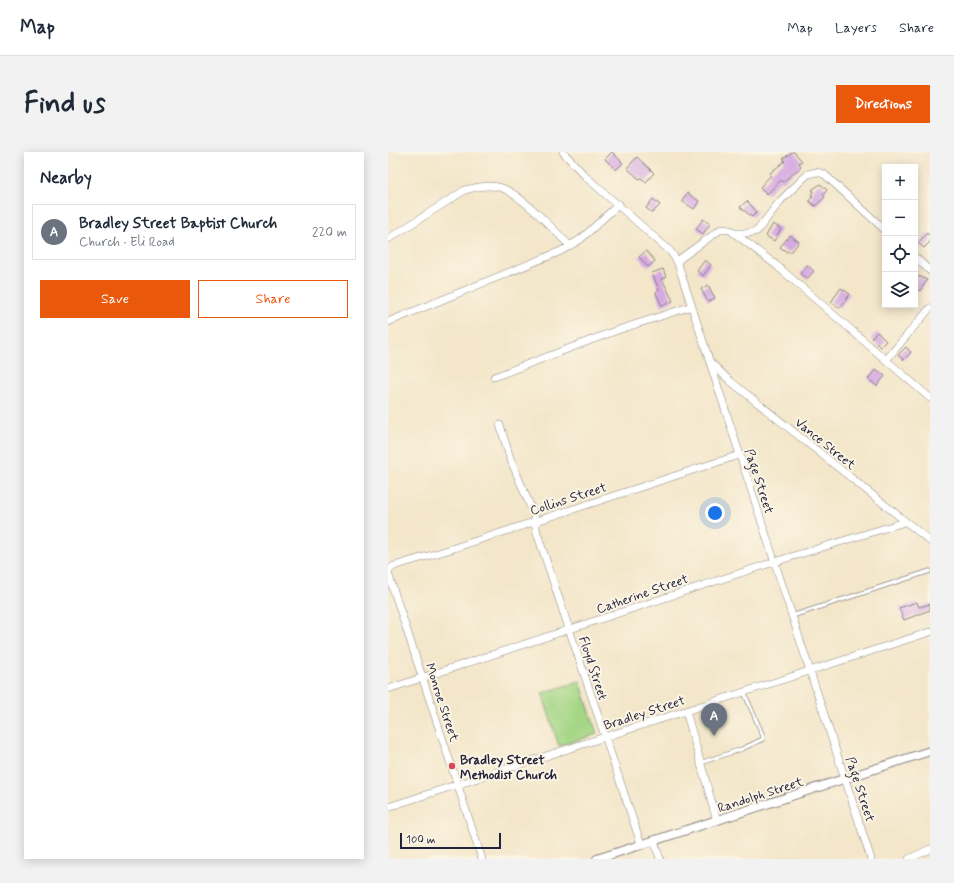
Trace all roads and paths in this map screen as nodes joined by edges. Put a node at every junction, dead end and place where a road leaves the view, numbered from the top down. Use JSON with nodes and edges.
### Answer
{"nodes":[{"id":1,"x":563,"y":152,"type":"edge"},
{"id":2,"x":618,"y":204,"type":"junction"},
{"id":3,"x":882,"y":227,"type":"edge"},
{"id":4,"x":734,"y":233,"type":"junction"},
{"id":5,"x":388,"y":239,"type":"edge"},
{"id":6,"x":570,"y":246,"type":"junction"},
{"id":7,"x":918,"y":260,"type":"edge"},
{"id":8,"x":677,"y":261,"type":"junction"},
{"id":9,"x":930,"y":271,"type":"edge"},
{"id":10,"x":692,"y":306,"type":"junction"},
{"id":11,"x":930,"y":308,"type":"edge"},
{"id":12,"x":388,"y":322,"type":"edge"},
{"id":13,"x":709,"y":360,"type":"junction"},
{"id":14,"x":886,"y":360,"type":"junction"},
{"id":15,"x":494,"y":378,"type":"dead end"},
{"id":16,"x":930,"y":398,"type":"edge"},
{"id":17,"x":500,"y":425,"type":"dead end"},
{"id":18,"x":739,"y":455,"type":"junction"},
{"id":19,"x":535,"y":522,"type":"junction"},
{"id":20,"x":905,"y":522,"type":"junction"},
{"id":21,"x":930,"y":541,"type":"edge"},
{"id":22,"x":405,"y":562,"type":"joint"},
{"id":23,"x":774,"y":562,"type":"junction"},
{"id":24,"x":930,"y":572,"type":"edge"},
{"id":25,"x":792,"y":616,"type":"junction"},
{"id":26,"x":569,"y":630,"type":"junction"},
{"id":27,"x":930,"y":632,"type":"edge"},
{"id":28,"x":809,"y":670,"type":"junction"},
{"id":29,"x":423,"y":678,"type":"junction"},
{"id":30,"x":388,"y":689,"type":"edge"},
{"id":31,"x":744,"y":692,"type":"junction"},
{"id":32,"x":686,"y":711,"type":"junction"},
{"id":33,"x":605,"y":738,"type":"junction"},
{"id":34,"x":930,"y":751,"type":"edge"},
{"id":35,"x":699,"y":763,"type":"junction"},
{"id":36,"x":845,"y":779,"type":"junction"},
{"id":37,"x":458,"y":785,"type":"junction"},
{"id":38,"x":388,"y":807,"type":"edge"},
{"id":39,"x":717,"y":821,"type":"junction"},
{"id":40,"x":654,"y":840,"type":"junction"},
{"id":41,"x":641,"y":844,"type":"junction"},
{"id":42,"x":930,"y":849,"type":"edge"},
{"id":43,"x":918,"y":857,"type":"edge"},
{"id":44,"x":482,"y":859,"type":"edge"},
{"id":45,"x":597,"y":859,"type":"edge"},
{"id":46,"x":660,"y":859,"type":"edge"},
{"id":47,"x":871,"y":859,"type":"edge"},
{"id":48,"x":909,"y":859,"type":"edge"}],
"edges":[{"from":1,"to":2,"type":"street","name":"Page Street"},
{"from":2,"to":6,"type":"street"},
{"from":2,"to":8,"type":"street","name":"Page Street"},
{"from":3,"to":4,"type":"street"},
{"from":4,"to":8,"type":"street"},
{"from":4,"to":14,"type":"street"},
{"from":5,"to":6,"type":"street"},
{"from":6,"to":12,"type":"street"},
{"from":7,"to":9,"type":"street"},
{"from":8,"to":10,"type":"street","name":"Page Street"},
{"from":10,"to":13,"type":"street","name":"Page Street"},
{"from":10,"to":15,"type":"street"},
{"from":11,"to":14,"type":"street"},
{"from":13,"to":18,"type":"street","name":"Page Street"},
{"from":13,"to":20,"type":"street","name":"Vance Street"},
{"from":14,"to":16,"type":"street"},
{"from":17,"to":19,"type":"street","name":"Floyd Street"},
{"from":18,"to":19,"type":"street","name":"Collins Street"},
{"from":18,"to":23,"type":"street","name":"Page Street"},
{"from":19,"to":22,"type":"street","name":"Collins Street"},
{"from":19,"to":26,"type":"street","name":"Floyd Street"},
{"from":20,"to":21,"type":"street","name":"Vance Street"},
{"from":20,"to":23,"type":"street","name":"Catherine Street"},
{"from":22,"to":29,"type":"street","name":"Monroe Street"},
{"from":23,"to":25,"type":"street","name":"Page Street"},
{"from":23,"to":26,"type":"street","name":"Catherine Street"},
{"from":24,"to":25,"type":"lane"},
{"from":25,"to":28,"type":"street","name":"Page Street"},
{"from":26,"to":29,"type":"street","name":"Catherine Street"},
{"from":26,"to":33,"type":"street","name":"Floyd Street"},
{"from":27,"to":28,"type":"street","name":"Bradley Street"},
{"from":28,"to":31,"type":"street","name":"Bradley Street"},
{"from":28,"to":36,"type":"street","name":"Page Street"},
{"from":29,"to":30,"type":"street","name":"Catherine Street"},
{"from":29,"to":37,"type":"street","name":"Monroe Street"},
{"from":31,"to":32,"type":"street","name":"Bradley Street"},
{"from":31,"to":35,"type":"lane"},
{"from":32,"to":33,"type":"street","name":"Bradley Street"},
{"from":32,"to":35,"type":"street"},
{"from":33,"to":37,"type":"street","name":"Bradley Street"},
{"from":33,"to":41,"type":"street","name":"Floyd Street"},
{"from":34,"to":36,"type":"street","name":"Randolph Street"},
{"from":35,"to":39,"type":"street"},
{"from":36,"to":39,"type":"street","name":"Randolph Street"},
{"from":36,"to":47,"type":"street","name":"Page Street"},
{"from":37,"to":38,"type":"street","name":"Bradley Street"},
{"from":37,"to":44,"type":"street","name":"Monroe Street"},
{"from":39,"to":40,"type":"street","name":"Randolph Street"},
{"from":40,"to":41,"type":"street","name":"Randolph Street"},
{"from":40,"to":46,"type":"street"},
{"from":41,"to":45,"type":"street","name":"Randolph Street"},
{"from":42,"to":43,"type":"street"},
{"from":43,"to":48,"type":"street"}]}
